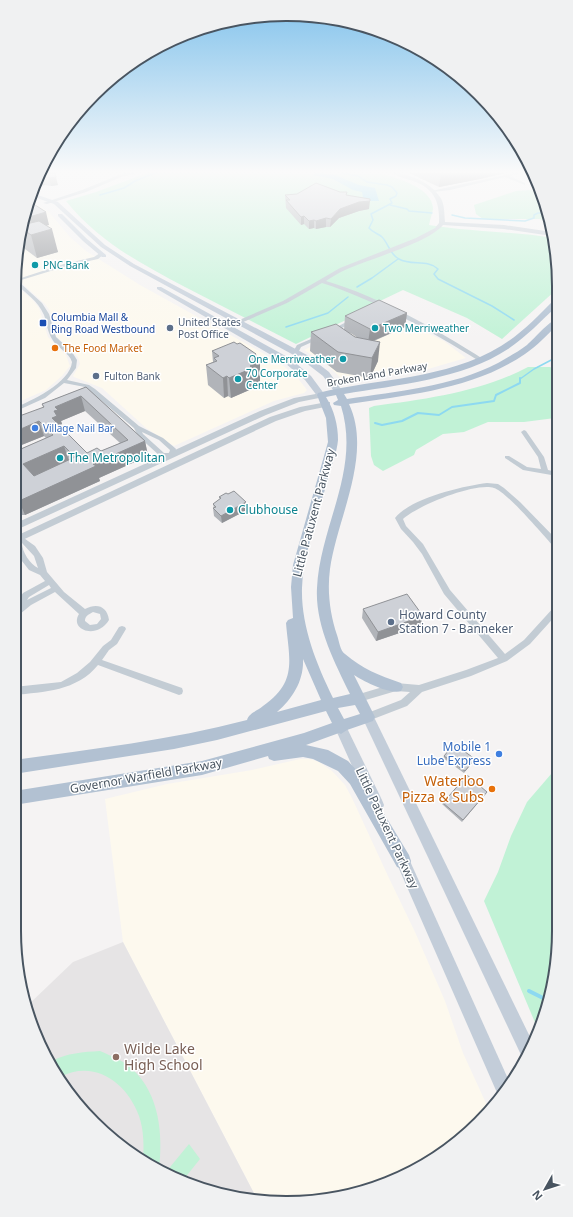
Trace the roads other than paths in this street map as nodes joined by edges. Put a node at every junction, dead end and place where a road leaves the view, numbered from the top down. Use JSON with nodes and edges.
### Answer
{"nodes":[{"id":1,"x":74,"y":230,"type":"edge"},
{"id":2,"x":87,"y":230,"type":"edge"},
{"id":3,"x":434,"y":230,"type":"edge"},
{"id":4,"x":523,"y":230,"type":"edge"},
{"id":5,"x":547,"y":233,"type":"edge"},
{"id":6,"x":110,"y":251,"type":"junction"},
{"id":7,"x":102,"y":254,"type":"junction"},
{"id":8,"x":21,"y":279,"type":"edge"},
{"id":9,"x":321,"y":281,"type":"junction"},
{"id":10,"x":171,"y":286,"type":"junction"},
{"id":11,"x":21,"y":287,"type":"edge"},
{"id":12,"x":159,"y":288,"type":"junction"},
{"id":13,"x":552,"y":307,"type":"edge"},
{"id":14,"x":212,"y":308,"type":"junction"},
{"id":15,"x":200,"y":312,"type":"junction"},
{"id":16,"x":356,"y":319,"type":"edge"},
{"id":17,"x":239,"y":322,"type":"junction"},
{"id":18,"x":552,"y":326,"type":"edge"},
{"id":19,"x":233,"y":331,"type":"junction"},
{"id":20,"x":272,"y":339,"type":"junction"},
{"id":21,"x":296,"y":352,"type":"junction"},
{"id":22,"x":480,"y":360,"type":"junction"},
{"id":23,"x":63,"y":381,"type":"junction"},
{"id":24,"x":342,"y":396,"type":"junction"},
{"id":25,"x":324,"y":400,"type":"junction"},
{"id":26,"x":21,"y":407,"type":"edge"},
{"id":27,"x":136,"y":428,"type":"junction"},
{"id":28,"x":524,"y":432,"type":"dead end"},
{"id":29,"x":172,"y":455,"type":"junction"},
{"id":30,"x":507,"y":456,"type":"dead end"},
{"id":31,"x":545,"y":472,"type":"junction"},
{"id":32,"x":552,"y":473,"type":"edge"},
{"id":33,"x":21,"y":525,"type":"edge"},
{"id":34,"x":21,"y":535,"type":"edge"},
{"id":35,"x":552,"y":540,"type":"edge"},
{"id":36,"x":21,"y":541,"type":"edge"},
{"id":37,"x":21,"y":554,"type":"edge"},
{"id":38,"x":43,"y":573,"type":"junction"},
{"id":39,"x":295,"y":584,"type":"junction"},
{"id":40,"x":52,"y":585,"type":"junction"},
{"id":41,"x":21,"y":602,"type":"edge"},
{"id":42,"x":21,"y":608,"type":"edge"},
{"id":43,"x":84,"y":613,"type":"dead end"},
{"id":44,"x":552,"y":615,"type":"edge"},
{"id":45,"x":122,"y":628,"type":"dead end"},
{"id":46,"x":336,"y":654,"type":"junction"},
{"id":47,"x":504,"y":659,"type":"junction"},
{"id":48,"x":96,"y":661,"type":"junction"},
{"id":49,"x":396,"y":687,"type":"junction"},
{"id":50,"x":420,"y":689,"type":"junction"},
{"id":51,"x":21,"y":690,"type":"edge"},
{"id":52,"x":179,"y":691,"type":"dead end"},
{"id":53,"x":359,"y":698,"type":"junction"},
{"id":54,"x":329,"y":703,"type":"junction"},
{"id":55,"x":368,"y":717,"type":"junction"},
{"id":56,"x":341,"y":728,"type":"junction"},
{"id":57,"x":230,"y":731,"type":"junction"},
{"id":58,"x":245,"y":757,"type":"junction"},
{"id":59,"x":21,"y":766,"type":"edge"},
{"id":60,"x":21,"y":797,"type":"edge"},
{"id":61,"x":403,"y":861,"type":"junction"},
{"id":62,"x":526,"y":1046,"type":"edge"},
{"id":63,"x":502,"y":1085,"type":"edge"}],
"edges":[{"from":1,"to":7,"type":"main road","name":"Little Patuxent Parkway"},
{"from":2,"to":6,"type":"main road","name":"Little Patuxent Parkway"},
{"from":3,"to":9,"type":"street"},
{"from":4,"to":5,"type":"street"},
{"from":6,"to":7,"type":"street"},
{"from":6,"to":10,"type":"main road","name":"Little Patuxent Parkway"},
{"from":7,"to":8,"type":"street"},
{"from":7,"to":12,"type":"main road","name":"Little Patuxent Parkway"},
{"from":9,"to":17,"type":"street"},
{"from":9,"to":22,"type":"street"},
{"from":10,"to":12,"type":"main road"},
{"from":10,"to":14,"type":"main road","name":"Little Patuxent Parkway"},
{"from":11,"to":23,"type":"street"},
{"from":12,"to":14,"type":"main road"},
{"from":12,"to":15,"type":"main road","name":"Little Patuxent Parkway"},
{"from":13,"to":22,"type":"main road","name":"Broken Land Parkway"},
{"from":14,"to":17,"type":"main road","name":"Little Patuxent Parkway"},
{"from":15,"to":17,"type":"main road"},
{"from":15,"to":19,"type":"main road","name":"Little Patuxent Parkway"},
{"from":16,"to":21,"type":"street"},
{"from":17,"to":20,"type":"main road","name":"Little Patuxent Parkway"},
{"from":18,"to":24,"type":"main road","name":"Broken Land Parkway"},
{"from":19,"to":20,"type":"main road"},
{"from":19,"to":25,"type":"main road","name":"Little Patuxent Parkway"},
{"from":20,"to":21,"type":"main road","name":"Little Patuxent Parkway"},
{"from":21,"to":24,"type":"main road","name":"Little Patuxent Parkway"},
{"from":22,"to":24,"type":"main road","name":"Broken Land Parkway"},
{"from":23,"to":26,"type":"street"},
{"from":23,"to":27,"type":"street"},
{"from":24,"to":25,"type":"main road","name":"Broken Land Parkway"},
{"from":24,"to":46,"type":"main road","name":"Little Patuxent Parkway"},
{"from":25,"to":29,"type":"street","name":"Broken Land Parkway"},
{"from":25,"to":34,"type":"street","name":"Broken Land Parkway"},
{"from":25,"to":39,"type":"main road","name":"Little Patuxent Parkway"},
{"from":27,"to":29,"type":"street"},
{"from":27,"to":29,"type":"street"},
{"from":28,"to":31,"type":"street"},
{"from":29,"to":33,"type":"street","name":"Broken Land Parkway"},
{"from":30,"to":31,"type":"street"},
{"from":31,"to":32,"type":"street"},
{"from":35,"to":47,"type":"street"},
{"from":36,"to":38,"type":"street"},
{"from":37,"to":38,"type":"street"},
{"from":38,"to":40,"type":"street"},
{"from":39,"to":54,"type":"main road","name":"Little Patuxent Parkway"},
{"from":39,"to":57,"type":"main road"},
{"from":40,"to":41,"type":"street"},
{"from":40,"to":42,"type":"street"},
{"from":40,"to":43,"type":"street"},
{"from":44,"to":47,"type":"street"},
{"from":45,"to":48,"type":"street"},
{"from":46,"to":49,"type":"main road"},
{"from":46,"to":53,"type":"main road","name":"Little Patuxent Parkway"},
{"from":47,"to":50,"type":"street"},
{"from":48,"to":51,"type":"street"},
{"from":48,"to":52,"type":"street"},
{"from":49,"to":50,"type":"street"},
{"from":49,"to":53,"type":"street"},
{"from":50,"to":55,"type":"street"},
{"from":53,"to":54,"type":"main road"},
{"from":53,"to":55,"type":"main road","name":"Little Patuxent Parkway"},
{"from":54,"to":56,"type":"main road","name":"Little Patuxent Parkway"},
{"from":54,"to":57,"type":"main road"},
{"from":55,"to":56,"type":"main road","name":"Governor Warfield Parkway"},
{"from":55,"to":62,"type":"main road","name":"Little Patuxent Parkway"},
{"from":56,"to":58,"type":"main road","name":"Governor Warfield Parkway"},
{"from":56,"to":61,"type":"main road","name":"Little Patuxent Parkway"},
{"from":57,"to":59,"type":"main road"},
{"from":58,"to":60,"type":"main road","name":"Governor Warfield Parkway"},
{"from":58,"to":61,"type":"main road"},
{"from":61,"to":63,"type":"main road","name":"Little Patuxent Parkway"}]}
